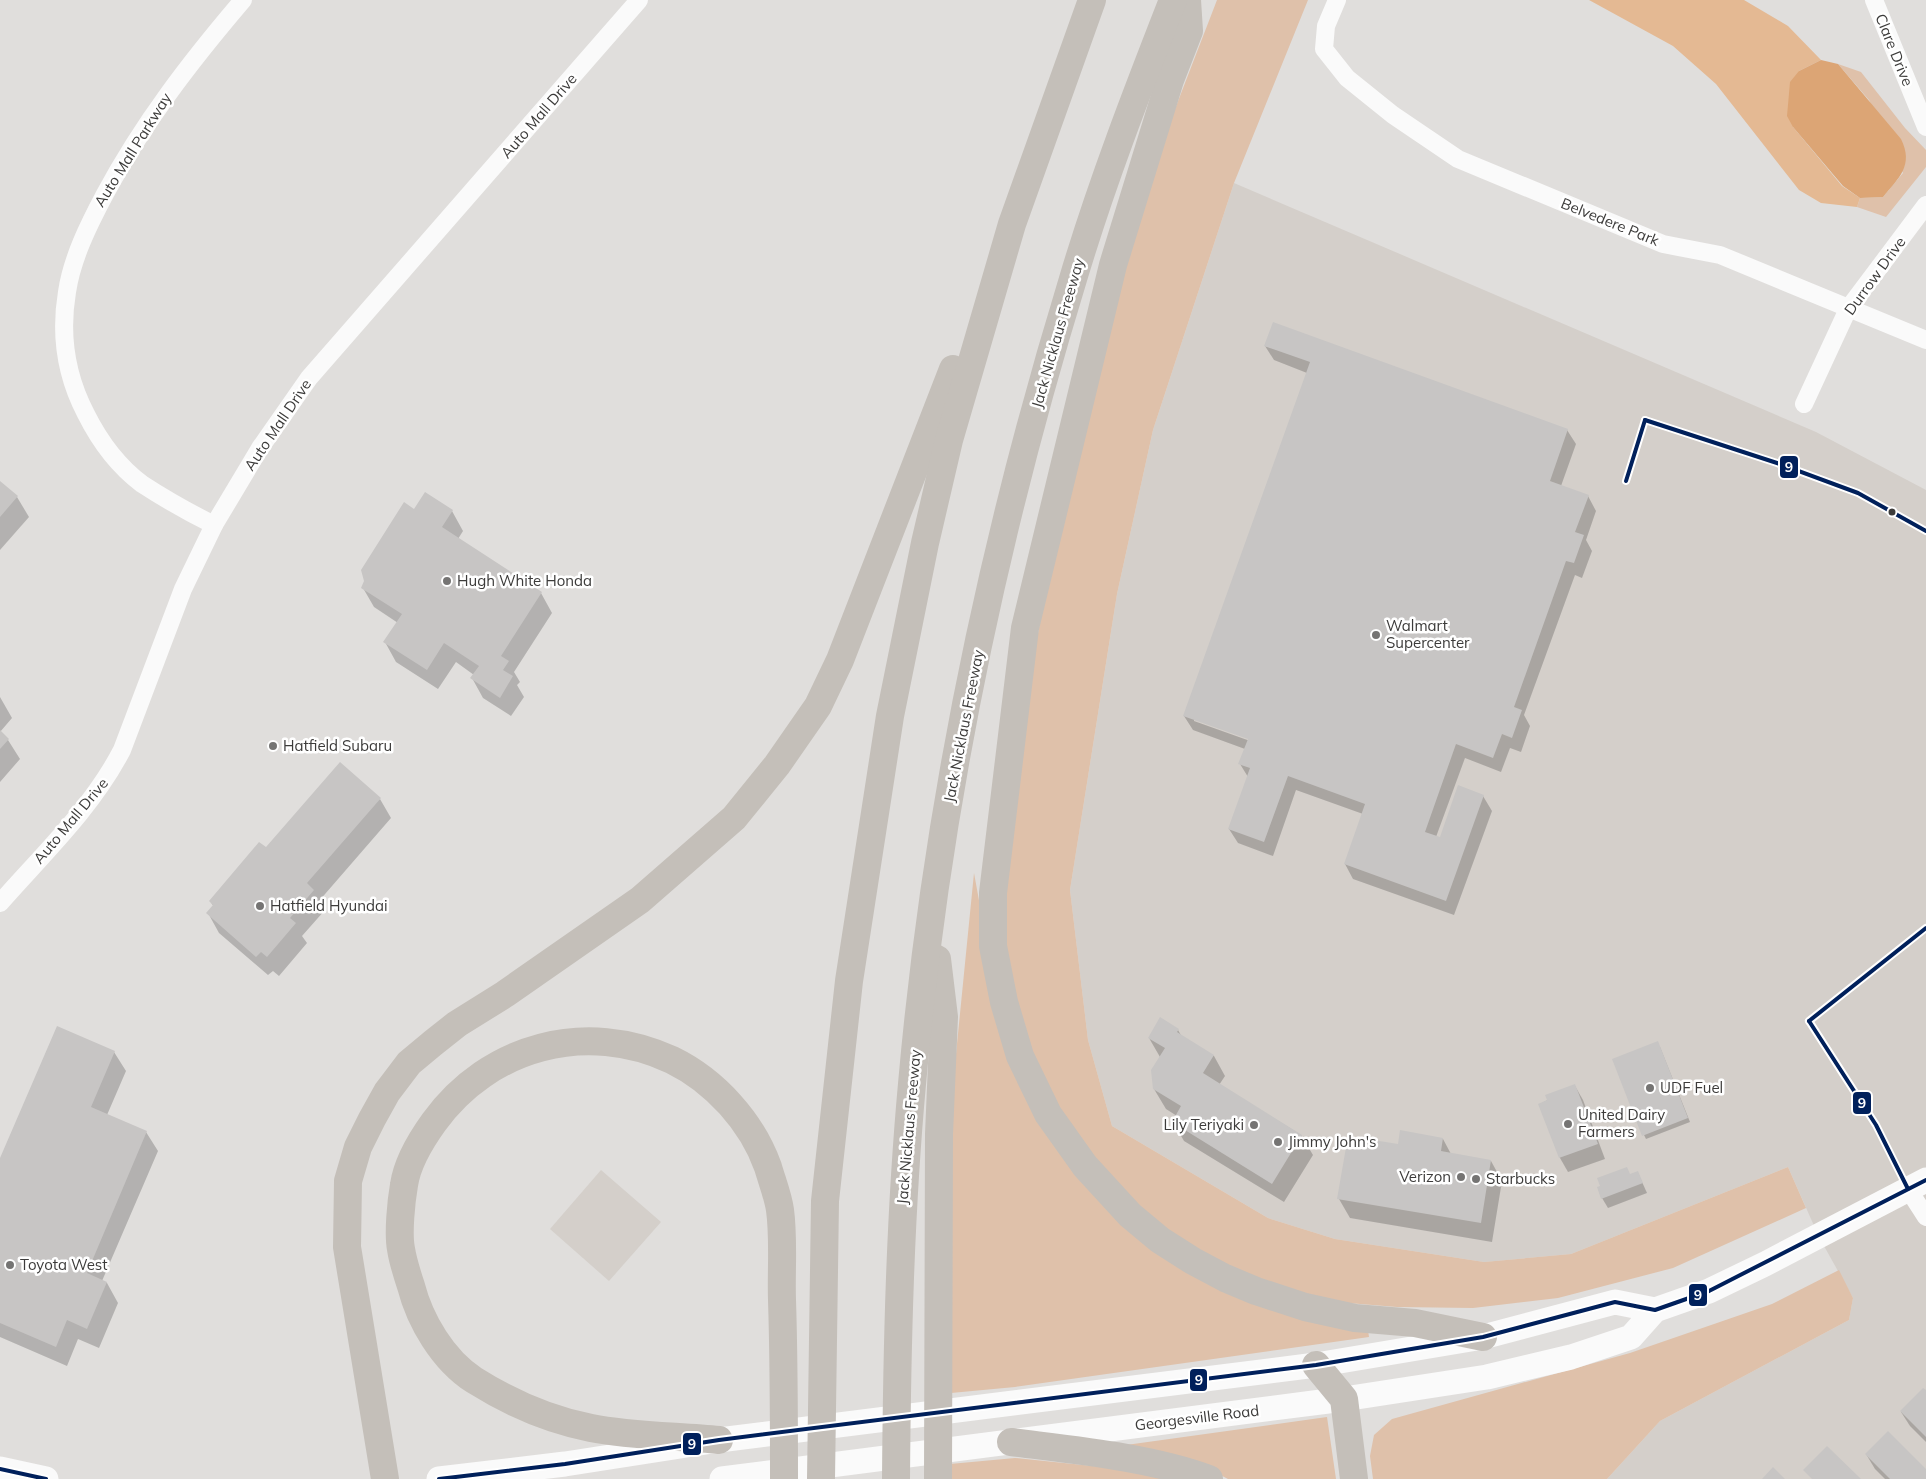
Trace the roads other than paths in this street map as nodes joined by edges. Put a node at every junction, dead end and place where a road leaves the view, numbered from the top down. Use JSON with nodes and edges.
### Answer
{"nodes":[{"id":1,"x":243,"y":0,"type":"edge"},
{"id":2,"x":639,"y":0,"type":"edge"},
{"id":3,"x":1092,"y":0,"type":"edge"},
{"id":4,"x":1173,"y":0,"type":"edge"},
{"id":5,"x":1187,"y":0,"type":"edge"},
{"id":6,"x":1337,"y":0,"type":"edge"},
{"id":7,"x":1874,"y":0,"type":"edge"},
{"id":8,"x":1926,"y":127,"type":"edge"},
{"id":9,"x":1926,"y":205,"type":"edge"},
{"id":10,"x":1009,"y":233,"type":"junction"},
{"id":11,"x":1848,"y":308,"type":"junction"},
{"id":12,"x":1926,"y":340,"type":"edge"},
{"id":13,"x":1804,"y":404,"type":"dead end"},
{"id":14,"x":214,"y":526,"type":"junction"},
{"id":15,"x":0,"y":903,"type":"edge"},
{"id":16,"x":932,"y":913,"type":"junction"},
{"id":17,"x":1917,"y":1184,"type":"edge"},
{"id":18,"x":1926,"y":1217,"type":"edge"},
{"id":19,"x":1655,"y":1310,"type":"junction"},
{"id":20,"x":1483,"y":1337,"type":"junction"},
{"id":21,"x":1316,"y":1365,"type":"junction"},
{"id":22,"x":1344,"y":1399,"type":"junction"},
{"id":23,"x":719,"y":1440,"type":"junction"},
{"id":24,"x":1011,"y":1442,"type":"junction"},
{"id":25,"x":0,"y":1469,"type":"edge"},
{"id":26,"x":46,"y":1479,"type":"edge"},
{"id":27,"x":385,"y":1479,"type":"edge"},
{"id":28,"x":439,"y":1479,"type":"edge"},
{"id":29,"x":723,"y":1479,"type":"edge"},
{"id":30,"x":784,"y":1479,"type":"edge"},
{"id":31,"x":821,"y":1479,"type":"edge"},
{"id":32,"x":896,"y":1479,"type":"edge"},
{"id":33,"x":938,"y":1479,"type":"edge"},
{"id":34,"x":1209,"y":1479,"type":"edge"},
{"id":35,"x":1354,"y":1479,"type":"edge"}],
"edges":[{"from":1,"to":14,"type":"street","name":"Auto Mall Parkway"},
{"from":2,"to":14,"type":"street","name":"Auto Mall Drive"},
{"from":3,"to":10,"type":"highway"},
{"from":4,"to":16,"type":"highway","name":"Jack Nicklaus Freeway"},
{"from":5,"to":20,"type":"highway"},
{"from":6,"to":11,"type":"street","name":"Belvedere Park"},
{"from":7,"to":8,"type":"street","name":"Clare Drive"},
{"from":9,"to":11,"type":"street","name":"Durrow Drive"},
{"from":10,"to":27,"type":"highway"},
{"from":10,"to":31,"type":"highway"},
{"from":11,"to":12,"type":"street","name":"Belvedere Park"},
{"from":11,"to":13,"type":"street","name":"Durrow Drive"},
{"from":14,"to":15,"type":"street","name":"Auto Mall Drive"},
{"from":16,"to":32,"type":"highway","name":"Jack Nicklaus Freeway"},
{"from":16,"to":33,"type":"highway"},
{"from":17,"to":18,"type":"street"},
{"from":17,"to":19,"type":"main road"},
{"from":19,"to":20,"type":"main road"},
{"from":19,"to":22,"type":"main road","name":"Georgesville Road"},
{"from":20,"to":21,"type":"main road"},
{"from":21,"to":22,"type":"highway"},
{"from":21,"to":23,"type":"main road"},
{"from":22,"to":24,"type":"main road","name":"Georgesville Road"},
{"from":22,"to":35,"type":"highway"},
{"from":23,"to":28,"type":"main road"},
{"from":23,"to":30,"type":"highway"},
{"from":24,"to":29,"type":"main road","name":"Georgesville Road"},
{"from":24,"to":34,"type":"highway"},
{"from":25,"to":26,"type":"main road"}]}
